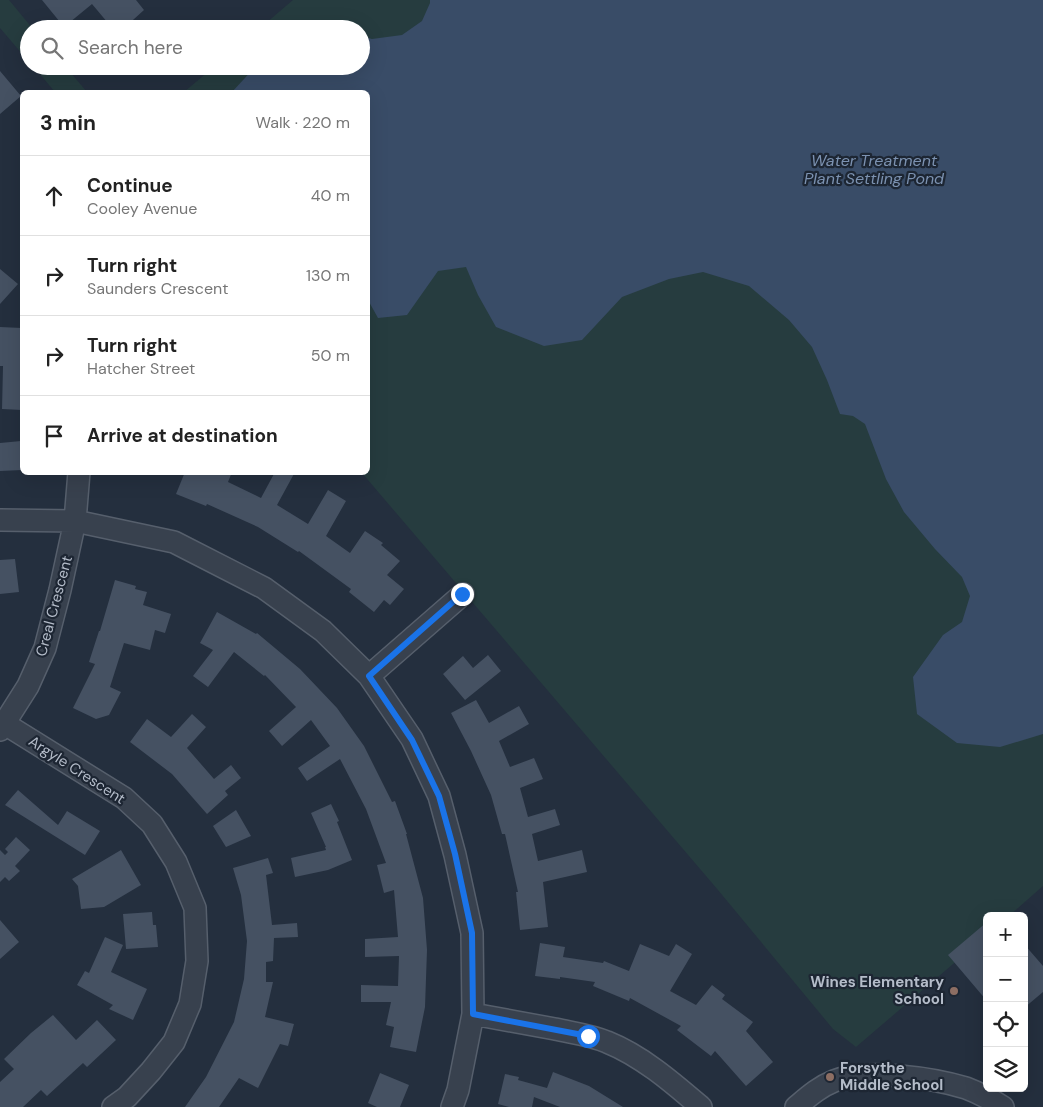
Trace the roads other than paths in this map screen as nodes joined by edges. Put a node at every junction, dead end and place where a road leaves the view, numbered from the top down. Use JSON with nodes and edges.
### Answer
{"nodes":[{"id":1,"x":78,"y":475,"type":"edge"},
{"id":2,"x":0,"y":520,"type":"edge"},
{"id":3,"x":75,"y":521,"type":"junction"},
{"id":4,"x":462,"y":594,"type":"dead end"},
{"id":5,"x":369,"y":676,"type":"junction"},
{"id":6,"x":2,"y":727,"type":"edge"},
{"id":7,"x":473,"y":1014,"type":"junction"},
{"id":8,"x":112,"y":1107,"type":"edge"},
{"id":9,"x":452,"y":1107,"type":"edge"},
{"id":10,"x":701,"y":1107,"type":"edge"},
{"id":11,"x":796,"y":1107,"type":"edge"},
{"id":12,"x":1003,"y":1107,"type":"edge"}],
"edges":[{"from":1,"to":3,"type":"street","name":"Creal Crescent"},
{"from":2,"to":3,"type":"street"},
{"from":3,"to":5,"type":"street"},
{"from":3,"to":6,"type":"street","name":"Creal Crescent"},
{"from":4,"to":5,"type":"street"},
{"from":5,"to":7,"type":"street"},
{"from":6,"to":8,"type":"street","name":"Argyle Crescent"},
{"from":7,"to":9,"type":"street"},
{"from":7,"to":10,"type":"street"},
{"from":11,"to":12,"type":"street"}]}
